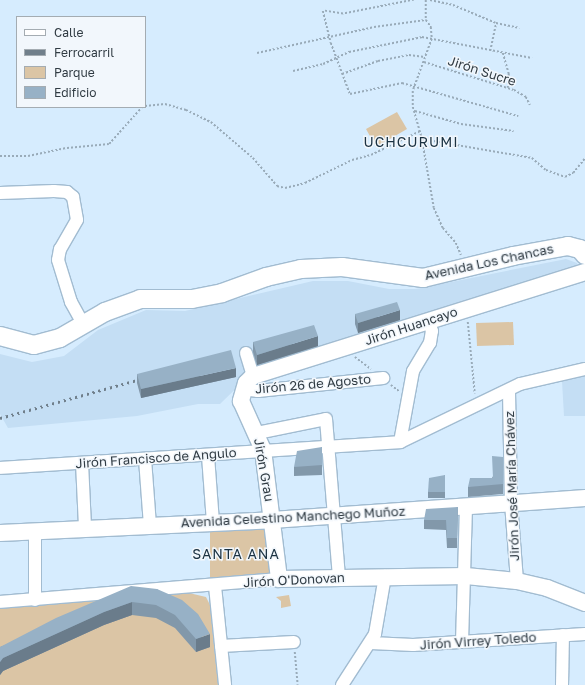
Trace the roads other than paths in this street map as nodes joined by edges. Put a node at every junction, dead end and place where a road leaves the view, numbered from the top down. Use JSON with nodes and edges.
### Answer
{"nodes":[{"id":1,"x":0,"y":193,"type":"edge"},
{"id":2,"x":585,"y":255,"type":"edge"},
{"id":3,"x":585,"y":272,"type":"edge"},
{"id":4,"x":429,"y":322,"type":"junction"},
{"id":5,"x":83,"y":324,"type":"junction"},
{"id":6,"x":0,"y":336,"type":"edge"},
{"id":7,"x":246,"y":353,"type":"dead end"},
{"id":8,"x":585,"y":369,"type":"edge"},
{"id":9,"x":253,"y":376,"type":"junction"},
{"id":10,"x":383,"y":378,"type":"dead end"},
{"id":11,"x":244,"y":389,"type":"junction"},
{"id":12,"x":509,"y":391,"type":"junction"},
{"id":13,"x":257,"y":433,"type":"junction"},
{"id":14,"x":400,"y":442,"type":"junction"},
{"id":15,"x":329,"y":448,"type":"junction"},
{"id":16,"x":263,"y":450,"type":"junction"},
{"id":17,"x":208,"y":456,"type":"junction"},
{"id":18,"x":145,"y":459,"type":"junction"},
{"id":19,"x":82,"y":463,"type":"junction"},
{"id":20,"x":0,"y":468,"type":"edge"},
{"id":21,"x":585,"y":498,"type":"edge"},
{"id":22,"x":511,"y":503,"type":"junction"},
{"id":23,"x":466,"y":506,"type":"junction"},
{"id":24,"x":334,"y":516,"type":"junction"},
{"id":25,"x":272,"y":520,"type":"junction"},
{"id":26,"x":213,"y":523,"type":"junction"},
{"id":27,"x":150,"y":525,"type":"junction"},
{"id":28,"x":85,"y":527,"type":"junction"},
{"id":29,"x":35,"y":531,"type":"junction"},
{"id":30,"x":0,"y":533,"type":"edge"},
{"id":31,"x":385,"y":576,"type":"junction"},
{"id":32,"x":466,"y":576,"type":"junction"},
{"id":33,"x":339,"y":577,"type":"junction"},
{"id":34,"x":279,"y":579,"type":"junction"},
{"id":35,"x":517,"y":581,"type":"junction"},
{"id":36,"x":215,"y":586,"type":"junction"},
{"id":37,"x":35,"y":600,"type":"junction"},
{"id":38,"x":0,"y":602,"type":"edge"},
{"id":39,"x":585,"y":603,"type":"edge"},
{"id":40,"x":585,"y":634,"type":"edge"},
{"id":41,"x":563,"y":635,"type":"junction"},
{"id":42,"x":294,"y":642,"type":"road end"},
{"id":43,"x":462,"y":642,"type":"junction"},
{"id":44,"x":371,"y":643,"type":"junction"},
{"id":45,"x":221,"y":646,"type":"junction"},
{"id":46,"x":354,"y":667,"type":"junction"},
{"id":47,"x":225,"y":685,"type":"edge"},
{"id":48,"x":342,"y":685,"type":"edge"},
{"id":49,"x":350,"y":685,"type":"edge"},
{"id":50,"x":562,"y":685,"type":"edge"}],
"edges":[{"from":1,"to":5,"type":"street"},
{"from":2,"to":5,"type":"highway","name":"Avenida Los Chancas"},
{"from":3,"to":4,"type":"main road","name":"Jirón Huancayo"},
{"from":4,"to":9,"type":"main road","name":"Jirón Huancayo"},
{"from":4,"to":14,"type":"street"},
{"from":5,"to":6,"type":"highway","name":"Avenida Los Chancas"},
{"from":7,"to":9,"type":"street"},
{"from":8,"to":12,"type":"street","name":"Jirón Francisco de Angulo"},
{"from":9,"to":11,"type":"main road"},
{"from":10,"to":11,"type":"street","name":"Jirón 26 de Agosto"},
{"from":11,"to":13,"type":"main road","name":"Jirón Grau"},
{"from":12,"to":14,"type":"street","name":"Jirón Francisco de Angulo"},
{"from":12,"to":22,"type":"street","name":"Jirón José María Chávez"},
{"from":13,"to":15,"type":"street"},
{"from":13,"to":16,"type":"main road","name":"Jirón Grau"},
{"from":14,"to":15,"type":"street","name":"Jirón Francisco de Angulo"},
{"from":15,"to":16,"type":"street","name":"Jirón Francisco de Angulo"},
{"from":15,"to":24,"type":"street"},
{"from":16,"to":17,"type":"street","name":"Jirón Francisco de Angulo"},
{"from":16,"to":25,"type":"main road","name":"Jirón Grau"},
{"from":17,"to":18,"type":"street","name":"Jirón Francisco de Angulo"},
{"from":17,"to":26,"type":"street"},
{"from":18,"to":19,"type":"street","name":"Jirón Francisco de Angulo"},
{"from":18,"to":27,"type":"street"},
{"from":19,"to":20,"type":"street","name":"Jirón Francisco de Angulo"},
{"from":19,"to":28,"type":"street"},
{"from":21,"to":22,"type":"main road","name":"Avenida Celestino Manchego Muñoz"},
{"from":22,"to":23,"type":"main road","name":"Avenida Celestino Manchego Muñoz"},
{"from":22,"to":35,"type":"street","name":"Jirón José María Chávez"},
{"from":23,"to":24,"type":"main road","name":"Avenida Celestino Manchego Muñoz"},
{"from":23,"to":32,"type":"street"},
{"from":24,"to":25,"type":"main road","name":"Avenida Celestino Manchego Muñoz"},
{"from":24,"to":33,"type":"street"},
{"from":25,"to":26,"type":"main road","name":"Avenida Celestino Manchego Muñoz"},
{"from":25,"to":34,"type":"main road","name":"Jirón Grau"},
{"from":26,"to":27,"type":"main road","name":"Avenida Celestino Manchego Muñoz"},
{"from":27,"to":28,"type":"main road","name":"Avenida Celestino Manchego Muñoz"},
{"from":28,"to":29,"type":"main road","name":"Avenida Celestino Manchego Muñoz"},
{"from":29,"to":30,"type":"main road","name":"Avenida Celestino Manchego Muñoz"},
{"from":29,"to":37,"type":"street"},
{"from":31,"to":32,"type":"main road","name":"Jirón O'Donovan"},
{"from":31,"to":33,"type":"main road","name":"Jirón O'Donovan"},
{"from":31,"to":44,"type":"street"},
{"from":32,"to":35,"type":"main road","name":"Jirón O'Donovan"},
{"from":32,"to":43,"type":"street"},
{"from":33,"to":34,"type":"main road","name":"Jirón O'Donovan"},
{"from":34,"to":36,"type":"street","name":"Jirón O'Donovan"},
{"from":35,"to":39,"type":"main road","name":"Jirón O'Donovan"},
{"from":36,"to":37,"type":"street","name":"Jirón O'Donovan"},
{"from":36,"to":45,"type":"street"},
{"from":37,"to":38,"type":"street","name":"Jirón O'Donovan"},
{"from":40,"to":41,"type":"street","name":"Jirón Virrey Toledo"},
{"from":41,"to":43,"type":"street","name":"Jirón Virrey Toledo"},
{"from":41,"to":50,"type":"street"},
{"from":42,"to":45,"type":"street"},
{"from":43,"to":44,"type":"street","name":"Jirón Virrey Toledo"},
{"from":44,"to":46,"type":"street"},
{"from":45,"to":47,"type":"street"},
{"from":46,"to":48,"type":"street"},
{"from":46,"to":49,"type":"street"}]}
